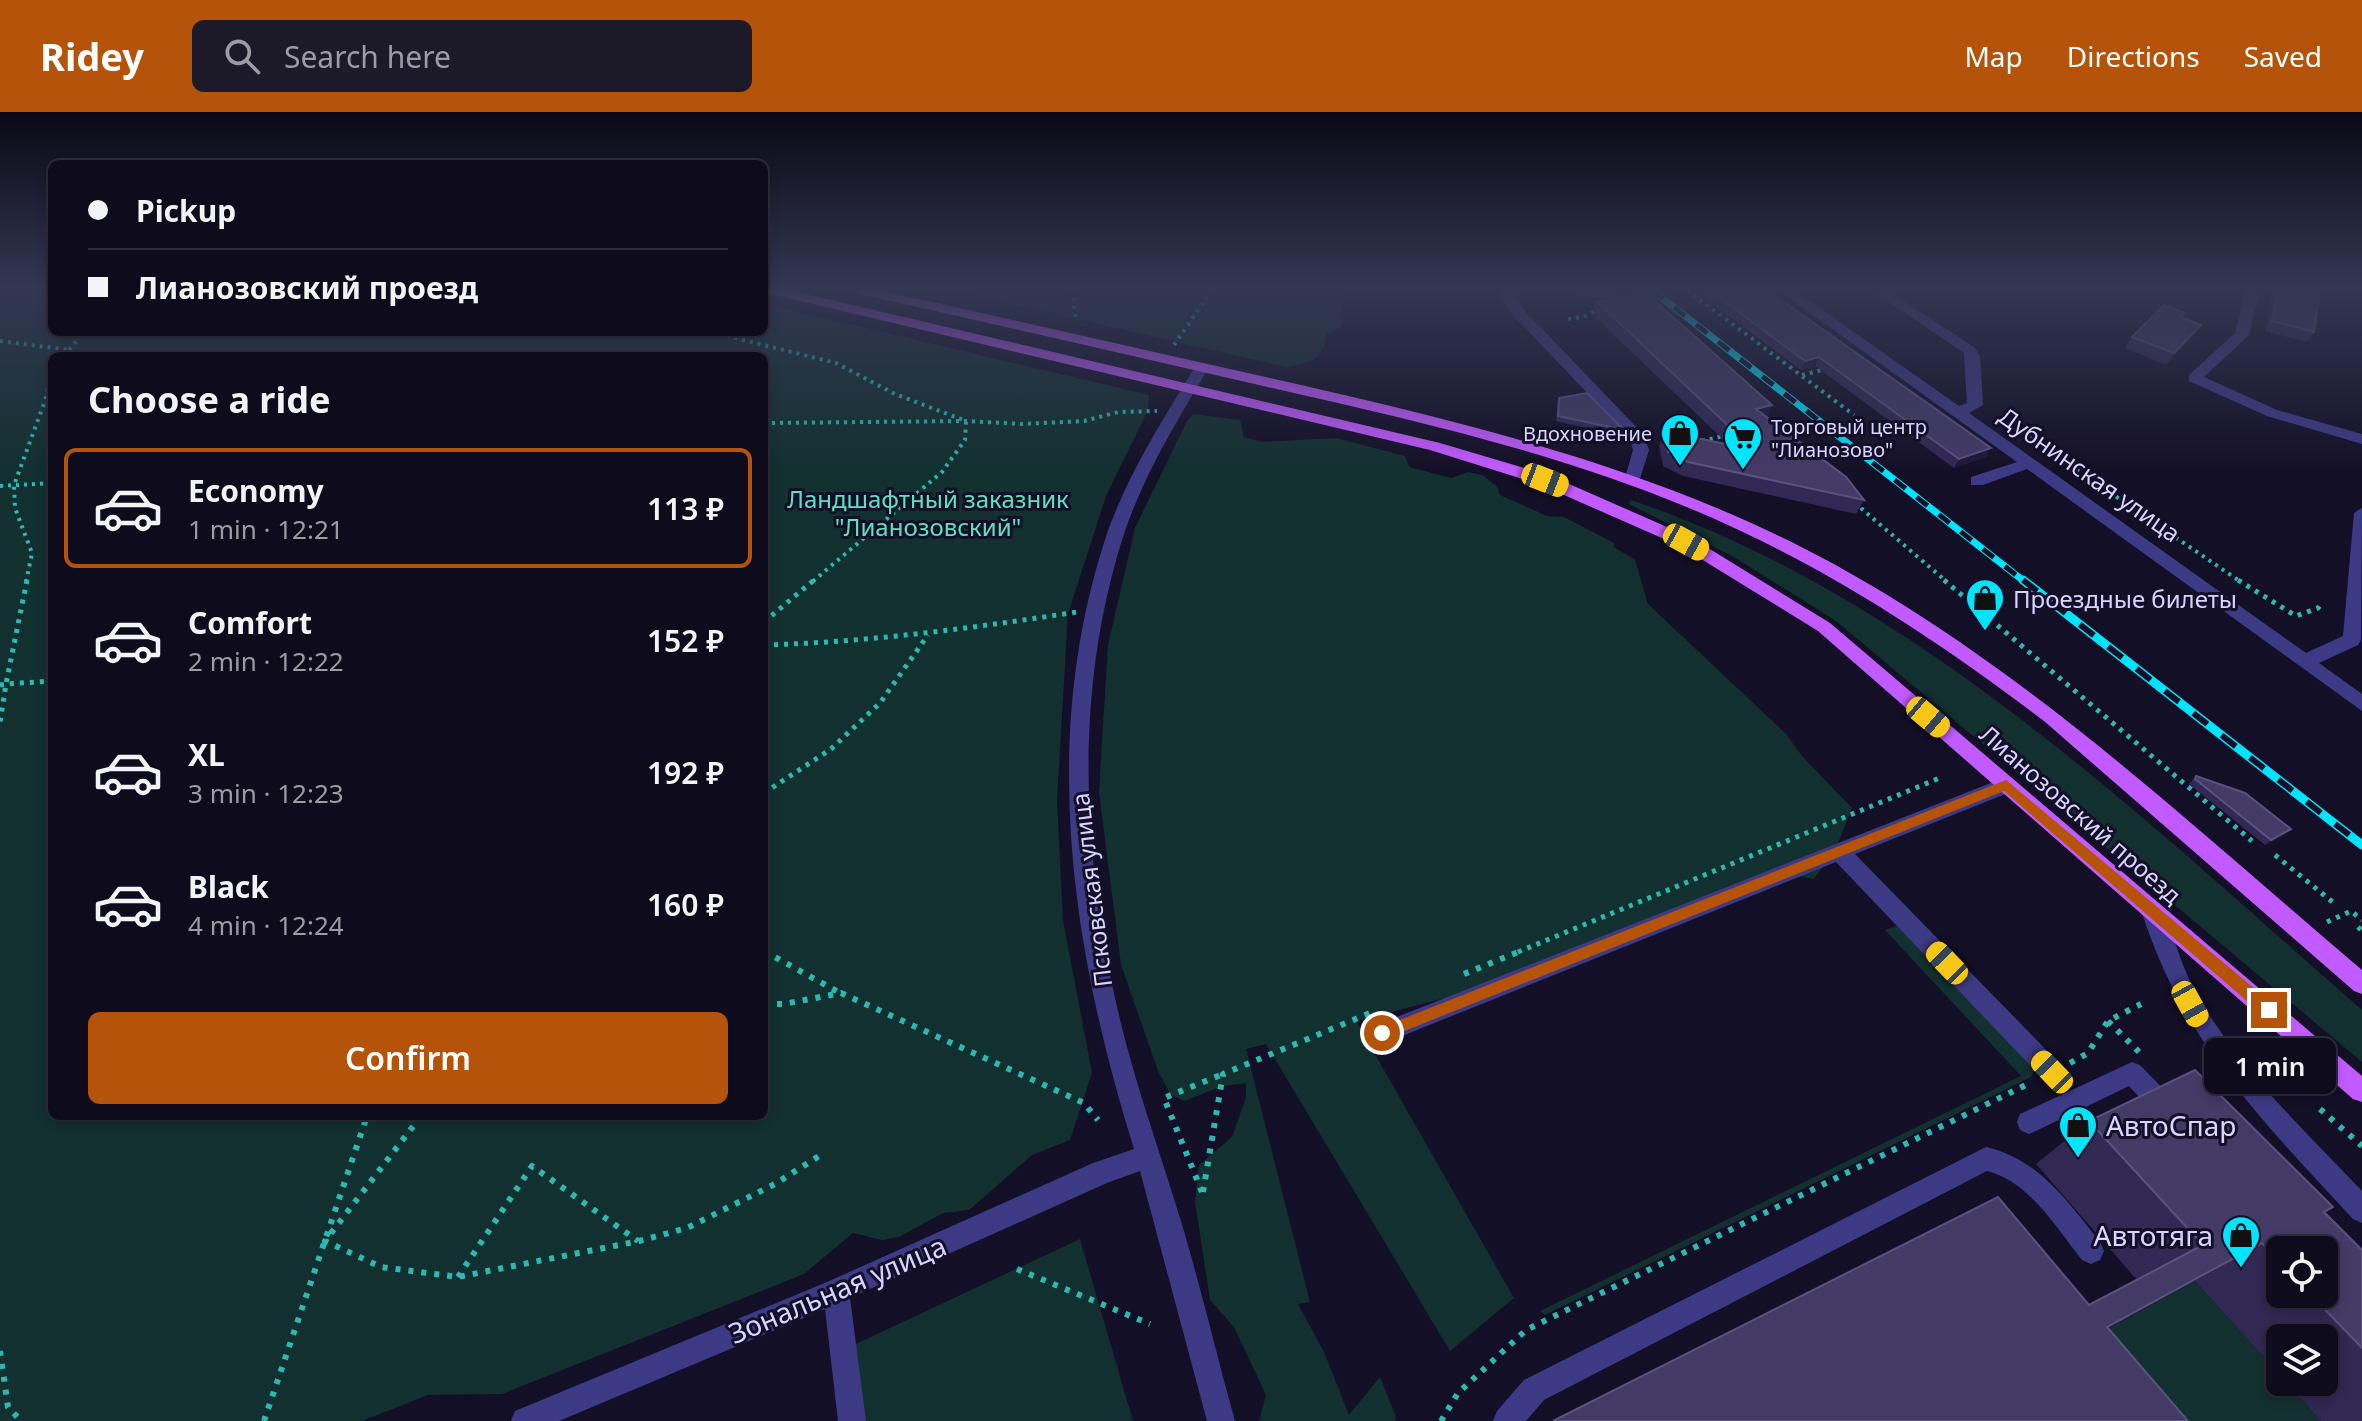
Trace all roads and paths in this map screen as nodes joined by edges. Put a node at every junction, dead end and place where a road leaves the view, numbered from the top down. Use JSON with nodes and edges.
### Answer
{"nodes":[{"id":1,"x":788,"y":351,"type":"edge"},
{"id":2,"x":1029,"y":351,"type":"edge"},
{"id":3,"x":1131,"y":351,"type":"edge"},
{"id":4,"x":1555,"y":351,"type":"edge"},
{"id":5,"x":1770,"y":351,"type":"edge"},
{"id":6,"x":1871,"y":351,"type":"edge"},
{"id":7,"x":1970,"y":351,"type":"edge"},
{"id":8,"x":2224,"y":351,"type":"edge"},
{"id":9,"x":1823,"y":364,"type":"edge"},
{"id":10,"x":1202,"y":367,"type":"junction"},
{"id":11,"x":1802,"y":375,"type":"junction"},
{"id":12,"x":48,"y":389,"type":"edge"},
{"id":13,"x":1189,"y":389,"type":"junction"},
{"id":14,"x":1159,"y":412,"type":"dead end"},
{"id":15,"x":1957,"y":412,"type":"junction"},
{"id":16,"x":1764,"y":414,"type":"edge"},
{"id":17,"x":1854,"y":415,"type":"dead end"},
{"id":18,"x":966,"y":421,"type":"junction"},
{"id":19,"x":768,"y":423,"type":"edge"},
{"id":20,"x":1775,"y":424,"type":"junction"},
{"id":21,"x":1760,"y":427,"type":"edge"},
{"id":22,"x":1731,"y":434,"type":"edge"},
{"id":23,"x":1789,"y":436,"type":"edge"},
{"id":24,"x":1694,"y":439,"type":"edge"},
{"id":25,"x":2362,"y":439,"type":"edge"},
{"id":26,"x":2029,"y":463,"type":"junction"},
{"id":27,"x":1632,"y":481,"type":"junction"},
{"id":28,"x":1977,"y":481,"type":"dead end"},
{"id":29,"x":48,"y":483,"type":"edge"},
{"id":30,"x":14,"y":485,"type":"junction"},
{"id":31,"x":0,"y":486,"type":"edge"},
{"id":32,"x":1851,"y":492,"type":"edge"},
{"id":33,"x":2362,"y":513,"type":"edge"},
{"id":34,"x":1078,"y":612,"type":"dead end"},
{"id":35,"x":768,"y":619,"type":"edge"},
{"id":36,"x":928,"y":635,"type":"junction"},
{"id":37,"x":768,"y":645,"type":"edge"},
{"id":38,"x":2305,"y":661,"type":"junction"},
{"id":39,"x":48,"y":681,"type":"edge"},
{"id":40,"x":3,"y":684,"type":"edge"},
{"id":41,"x":2362,"y":704,"type":"edge"},
{"id":42,"x":0,"y":722,"type":"edge"},
{"id":43,"x":1942,"y":777,"type":"dead end"},
{"id":44,"x":2006,"y":785,"type":"junction"},
{"id":45,"x":768,"y":790,"type":"edge"},
{"id":46,"x":2252,"y":841,"type":"dead end"},
{"id":47,"x":1841,"y":853,"type":"junction"},
{"id":48,"x":2275,"y":855,"type":"dead end"},
{"id":49,"x":2335,"y":904,"type":"dead end"},
{"id":50,"x":2152,"y":910,"type":"junction"},
{"id":51,"x":2362,"y":920,"type":"edge"},
{"id":52,"x":2327,"y":922,"type":"dead end"},
{"id":53,"x":768,"y":953,"type":"edge"},
{"id":54,"x":1456,"y":978,"type":"dead end"},
{"id":55,"x":2362,"y":984,"type":"edge"},
{"id":56,"x":841,"y":993,"type":"junction"},
{"id":57,"x":768,"y":1004,"type":"edge"},
{"id":58,"x":2141,"y":1004,"type":"dead end"},
{"id":59,"x":1382,"y":1008,"type":"dead end"},
{"id":60,"x":2108,"y":1021,"type":"junction"},
{"id":61,"x":1382,"y":1033,"type":"dead end"},
{"id":62,"x":2120,"y":1033,"type":"dead end"},
{"id":63,"x":2052,"y":1072,"type":"junction"},
{"id":64,"x":1223,"y":1074,"type":"junction"},
{"id":65,"x":2362,"y":1091,"type":"edge"},
{"id":66,"x":2320,"y":1109,"type":"dead end"},
{"id":67,"x":365,"y":1120,"type":"edge"},
{"id":68,"x":418,"y":1120,"type":"edge"},
{"id":69,"x":1098,"y":1120,"type":"dead end"},
{"id":70,"x":2029,"y":1122,"type":"dead end"},
{"id":71,"x":2184,"y":1128,"type":"edge"},
{"id":72,"x":2362,"y":1146,"type":"edge"},
{"id":73,"x":819,"y":1156,"type":"dead end"},
{"id":74,"x":1148,"y":1156,"type":"junction"},
{"id":75,"x":2362,"y":1210,"type":"edge"},
{"id":76,"x":325,"y":1241,"type":"junction"},
{"id":77,"x":639,"y":1241,"type":"junction"},
{"id":78,"x":2091,"y":1251,"type":"dead end"},
{"id":79,"x":1017,"y":1269,"type":"dead end"},
{"id":80,"x":458,"y":1277,"type":"junction"},
{"id":81,"x":836,"y":1291,"type":"junction"},
{"id":82,"x":1150,"y":1324,"type":"dead end"},
{"id":83,"x":0,"y":1351,"type":"edge"},
{"id":84,"x":21,"y":1421,"type":"edge"},
{"id":85,"x":264,"y":1421,"type":"edge"},
{"id":86,"x":525,"y":1421,"type":"edge"},
{"id":87,"x":852,"y":1421,"type":"edge"},
{"id":88,"x":1221,"y":1421,"type":"edge"},
{"id":89,"x":1441,"y":1421,"type":"edge"},
{"id":90,"x":1507,"y":1421,"type":"edge"}],
"edges":[{"from":1,"to":18,"type":"path"},
{"from":2,"to":13,"type":"main road","name":"Лианозовский проезд"},
{"from":3,"to":10,"type":"main road"},
{"from":4,"to":27,"type":"street"},
{"from":5,"to":11,"type":"path"},
{"from":6,"to":15,"type":"street","name":"Дубнинская улица"},
{"from":7,"to":15,"type":"street"},
{"from":8,"to":25,"type":"street"},
{"from":9,"to":11,"type":"path"},
{"from":10,"to":13,"type":"street","name":"Псковская улица"},
{"from":10,"to":27,"type":"main road"},
{"from":11,"to":17,"type":"path"},
{"from":12,"to":30,"type":"path"},
{"from":13,"to":44,"type":"main road","name":"Лианозовский проезд"},
{"from":13,"to":74,"type":"street","name":"Псковская улица"},
{"from":14,"to":18,"type":"path"},
{"from":15,"to":26,"type":"street","name":"Дубнинская улица"},
{"from":16,"to":20,"type":"path"},
{"from":18,"to":19,"type":"path"},
{"from":18,"to":35,"type":"path"},
{"from":20,"to":21,"type":"path"},
{"from":20,"to":23,"type":"path"},
{"from":22,"to":24,"type":"path"},
{"from":26,"to":28,"type":"street"},
{"from":26,"to":38,"type":"street","name":"Дубнинская улица"},
{"from":27,"to":55,"type":"main road"},
{"from":29,"to":30,"type":"path"},
{"from":30,"to":31,"type":"path"},
{"from":30,"to":40,"type":"path"},
{"from":32,"to":46,"type":"path"},
{"from":33,"to":38,"type":"street"},
{"from":34,"to":36,"type":"path"},
{"from":36,"to":37,"type":"path"},
{"from":36,"to":45,"type":"path"},
{"from":38,"to":41,"type":"street","name":"Дубнинская улица"},
{"from":39,"to":40,"type":"path"},
{"from":40,"to":42,"type":"path"},
{"from":43,"to":54,"type":"path"},
{"from":44,"to":47,"type":"street"},
{"from":44,"to":50,"type":"main road","name":"Лианозовский проезд"},
{"from":47,"to":61,"type":"street"},
{"from":47,"to":63,"type":"street"},
{"from":48,"to":49,"type":"path"},
{"from":50,"to":65,"type":"main road","name":"Лианозовский проезд"},
{"from":50,"to":75,"type":"street"},
{"from":51,"to":52,"type":"path"},
{"from":53,"to":56,"type":"path"},
{"from":56,"to":57,"type":"path"},
{"from":56,"to":69,"type":"path"},
{"from":58,"to":60,"type":"path"},
{"from":59,"to":64,"type":"path"},
{"from":60,"to":62,"type":"path"},
{"from":60,"to":63,"type":"path"},
{"from":63,"to":89,"type":"path"},
{"from":64,"to":64,"type":"path"},
{"from":66,"to":72,"type":"path"},
{"from":67,"to":76,"type":"path"},
{"from":68,"to":76,"type":"path"},
{"from":70,"to":71,"type":"street"},
{"from":73,"to":77,"type":"path"},
{"from":74,"to":81,"type":"street","name":"Зональная улица"},
{"from":74,"to":88,"type":"street","name":"Псковская улица"},
{"from":76,"to":80,"type":"path"},
{"from":76,"to":85,"type":"path"},
{"from":77,"to":80,"type":"path"},
{"from":77,"to":80,"type":"path"},
{"from":78,"to":90,"type":"street"},
{"from":79,"to":82,"type":"path"},
{"from":81,"to":86,"type":"street","name":"Зональная улица"},
{"from":81,"to":87,"type":"street"},
{"from":83,"to":84,"type":"path"}]}
